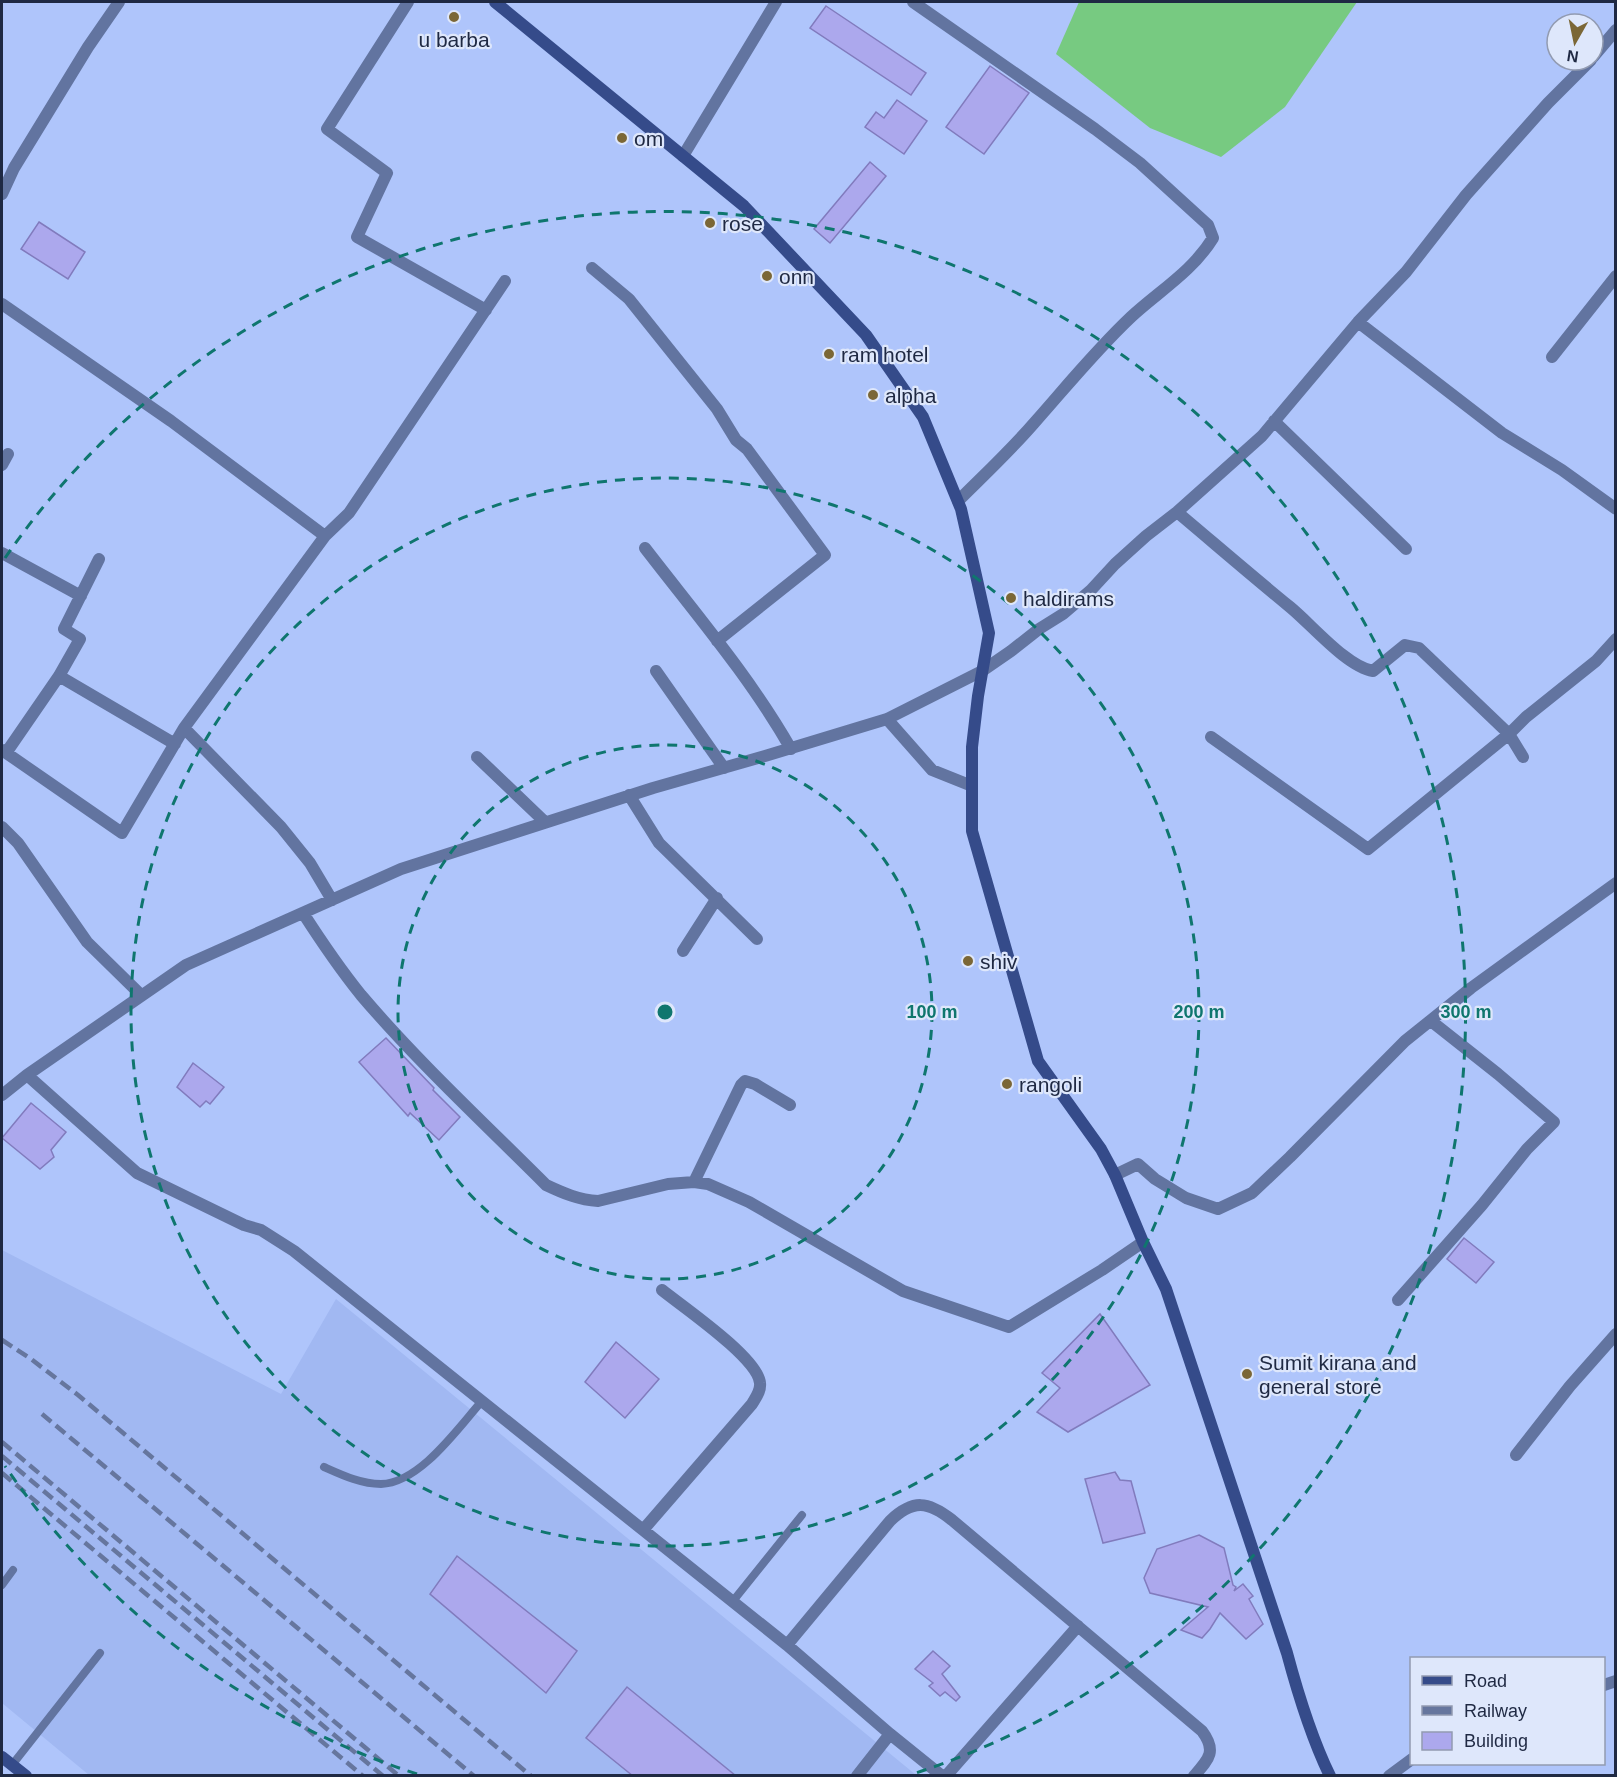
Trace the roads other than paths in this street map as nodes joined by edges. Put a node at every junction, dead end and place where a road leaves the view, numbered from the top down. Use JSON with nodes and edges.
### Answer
{"nodes":[{"id":1,"x":120,"y":2,"type":"edge"},
{"id":2,"x":408,"y":2,"type":"edge"},
{"id":3,"x":495,"y":2,"type":"edge"},
{"id":4,"x":776,"y":2,"type":"edge"},
{"id":5,"x":913,"y":2,"type":"edge"},
{"id":6,"x":1616,"y":30,"type":"edge"},
{"id":7,"x":1605,"y":43,"type":"edge"},
{"id":8,"x":1579,"y":72,"type":"edge"},
{"id":9,"x":683,"y":156,"type":"junction"},
{"id":10,"x":2,"y":195,"type":"edge"},
{"id":11,"x":592,"y":268,"type":"dead end"},
{"id":12,"x":1616,"y":276,"type":"edge"},
{"id":13,"x":505,"y":281,"type":"dead end"},
{"id":14,"x":2,"y":304,"type":"edge"},
{"id":15,"x":486,"y":310,"type":"junction"},
{"id":16,"x":1358,"y":322,"type":"junction"},
{"id":17,"x":1551,"y":357,"type":"dead end"},
{"id":18,"x":1274,"y":421,"type":"junction"},
{"id":19,"x":8,"y":454,"type":"dead end"},
{"id":20,"x":2,"y":465,"type":"edge"},
{"id":21,"x":958,"y":501,"type":"junction"},
{"id":22,"x":1616,"y":509,"type":"edge"},
{"id":23,"x":1177,"y":512,"type":"junction"},
{"id":24,"x":324,"y":536,"type":"junction"},
{"id":25,"x":645,"y":548,"type":"dead end"},
{"id":26,"x":1406,"y":549,"type":"dead end"},
{"id":27,"x":2,"y":553,"type":"edge"},
{"id":28,"x":99,"y":559,"type":"dead end"},
{"id":29,"x":81,"y":596,"type":"junction"},
{"id":30,"x":1616,"y":639,"type":"edge"},
{"id":31,"x":717,"y":641,"type":"junction"},
{"id":32,"x":656,"y":671,"type":"dead end"},
{"id":33,"x":982,"y":671,"type":"junction"},
{"id":34,"x":59,"y":676,"type":"junction"},
{"id":35,"x":887,"y":719,"type":"junction"},
{"id":36,"x":184,"y":728,"type":"junction"},
{"id":37,"x":1509,"y":734,"type":"junction"},
{"id":38,"x":1211,"y":738,"type":"dead end"},
{"id":39,"x":175,"y":744,"type":"junction"},
{"id":40,"x":791,"y":749,"type":"junction"},
{"id":41,"x":4,"y":752,"type":"edge"},
{"id":42,"x":477,"y":757,"type":"dead end"},
{"id":43,"x":1523,"y":757,"type":"dead end"},
{"id":44,"x":724,"y":768,"type":"junction"},
{"id":45,"x":972,"y":786,"type":"junction"},
{"id":46,"x":629,"y":795,"type":"junction"},
{"id":47,"x":545,"y":822,"type":"junction"},
{"id":48,"x":2,"y":828,"type":"edge"},
{"id":49,"x":1616,"y":883,"type":"edge"},
{"id":50,"x":717,"y":898,"type":"junction"},
{"id":51,"x":332,"y":900,"type":"junction"},
{"id":52,"x":303,"y":913,"type":"junction"},
{"id":53,"x":757,"y":939,"type":"dead end"},
{"id":54,"x":683,"y":951,"type":"dead end"},
{"id":55,"x":141,"y":995,"type":"junction"},
{"id":56,"x":1431,"y":1021,"type":"junction"},
{"id":57,"x":27,"y":1075,"type":"junction"},
{"id":58,"x":2,"y":1095,"type":"edge"},
{"id":59,"x":790,"y":1105,"type":"dead end"},
{"id":60,"x":1115,"y":1175,"type":"junction"},
{"id":61,"x":694,"y":1182,"type":"junction"},
{"id":62,"x":1143,"y":1242,"type":"junction"},
{"id":63,"x":662,"y":1290,"type":"dead end"},
{"id":64,"x":1398,"y":1300,"type":"dead end"},
{"id":65,"x":1616,"y":1334,"type":"edge"},
{"id":66,"x":482,"y":1401,"type":"junction"},
{"id":67,"x":1516,"y":1455,"type":"dead end"},
{"id":68,"x":324,"y":1467,"type":"dead end"},
{"id":69,"x":802,"y":1515,"type":"dead end"},
{"id":70,"x":643,"y":1530,"type":"junction"},
{"id":71,"x":13,"y":1570,"type":"dead end"},
{"id":72,"x":2,"y":1585,"type":"edge"},
{"id":73,"x":732,"y":1601,"type":"junction"},
{"id":74,"x":1078,"y":1626,"type":"junction"},
{"id":75,"x":787,"y":1645,"type":"junction"},
{"id":76,"x":100,"y":1653,"type":"dead end"},
{"id":77,"x":890,"y":1734,"type":"junction"},
{"id":78,"x":1410,"y":1760,"type":"edge"},
{"id":79,"x":7,"y":1761,"type":"edge"},
{"id":80,"x":26,"y":1776,"type":"edge"},
{"id":81,"x":857,"y":1776,"type":"edge"},
{"id":82,"x":944,"y":1776,"type":"edge"},
{"id":83,"x":1194,"y":1776,"type":"edge"},
{"id":84,"x":1330,"y":1776,"type":"edge"},
{"id":85,"x":1389,"y":1776,"type":"edge"}],
"edges":[{"from":1,"to":10,"type":"street"},
{"from":2,"to":15,"type":"street"},
{"from":3,"to":9,"type":"main road"},
{"from":4,"to":9,"type":"street"},
{"from":5,"to":21,"type":"street"},
{"from":6,"to":7,"type":"street"},
{"from":8,"to":16,"type":"street"},
{"from":9,"to":21,"type":"main road"},
{"from":11,"to":31,"type":"street"},
{"from":12,"to":17,"type":"street"},
{"from":13,"to":15,"type":"street"},
{"from":14,"to":24,"type":"street"},
{"from":15,"to":24,"type":"street"},
{"from":16,"to":18,"type":"street"},
{"from":16,"to":22,"type":"street"},
{"from":18,"to":23,"type":"street"},
{"from":18,"to":26,"type":"street"},
{"from":19,"to":20,"type":"street"},
{"from":21,"to":33,"type":"main road"},
{"from":23,"to":33,"type":"street"},
{"from":23,"to":37,"type":"street"},
{"from":24,"to":36,"type":"street"},
{"from":25,"to":31,"type":"street"},
{"from":27,"to":29,"type":"street"},
{"from":28,"to":29,"type":"street"},
{"from":29,"to":34,"type":"street"},
{"from":30,"to":37,"type":"street"},
{"from":31,"to":40,"type":"street"},
{"from":32,"to":44,"type":"street"},
{"from":33,"to":35,"type":"street"},
{"from":33,"to":45,"type":"main road"},
{"from":34,"to":39,"type":"street"},
{"from":34,"to":41,"type":"street"},
{"from":35,"to":40,"type":"street"},
{"from":35,"to":45,"type":"street"},
{"from":36,"to":39,"type":"street"},
{"from":36,"to":51,"type":"street"},
{"from":37,"to":38,"type":"street"},
{"from":37,"to":43,"type":"street"},
{"from":39,"to":41,"type":"street"},
{"from":40,"to":44,"type":"street"},
{"from":42,"to":47,"type":"street"},
{"from":44,"to":46,"type":"street"},
{"from":45,"to":60,"type":"main road"},
{"from":46,"to":47,"type":"street"},
{"from":46,"to":50,"type":"street"},
{"from":47,"to":51,"type":"street"},
{"from":48,"to":55,"type":"street"},
{"from":49,"to":56,"type":"street"},
{"from":50,"to":53,"type":"street"},
{"from":50,"to":54,"type":"street"},
{"from":51,"to":52,"type":"street"},
{"from":52,"to":55,"type":"street"},
{"from":52,"to":61,"type":"street"},
{"from":55,"to":57,"type":"street"},
{"from":56,"to":60,"type":"street"},
{"from":56,"to":64,"type":"street"},
{"from":57,"to":58,"type":"street"},
{"from":57,"to":66,"type":"street"},
{"from":59,"to":61,"type":"street"},
{"from":60,"to":62,"type":"main road"},
{"from":61,"to":62,"type":"street"},
{"from":62,"to":84,"type":"main road"},
{"from":63,"to":70,"type":"street"},
{"from":65,"to":67,"type":"street"},
{"from":66,"to":68,"type":"lane"},
{"from":66,"to":70,"type":"street"},
{"from":69,"to":73,"type":"lane"},
{"from":70,"to":73,"type":"street"},
{"from":71,"to":72,"type":"lane"},
{"from":73,"to":75,"type":"street"},
{"from":74,"to":75,"type":"street"},
{"from":74,"to":82,"type":"street"},
{"from":74,"to":83,"type":"street"},
{"from":75,"to":77,"type":"street"},
{"from":76,"to":79,"type":"lane"},
{"from":77,"to":81,"type":"street"},
{"from":77,"to":82,"type":"street"},
{"from":78,"to":85,"type":"street"},
{"from":79,"to":80,"type":"main road"}]}
